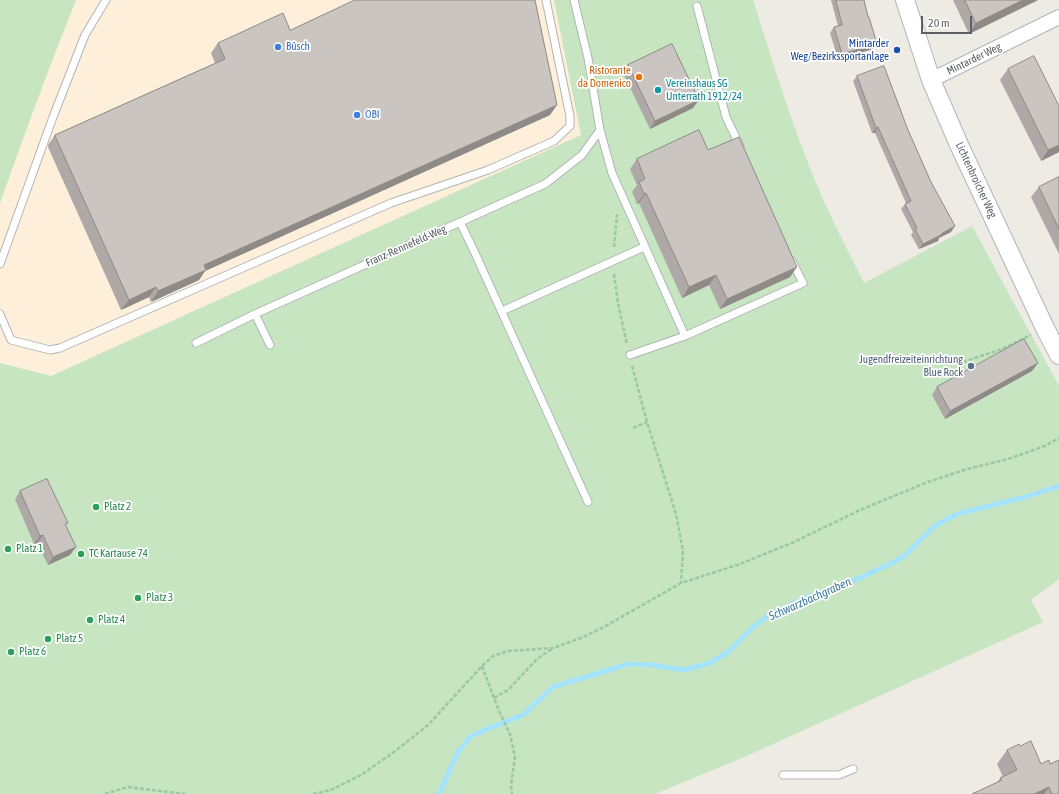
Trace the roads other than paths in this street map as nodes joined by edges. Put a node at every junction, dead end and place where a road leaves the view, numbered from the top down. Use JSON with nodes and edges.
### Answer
{"nodes":[{"id":1,"x":106,"y":0,"type":"edge"},
{"id":2,"x":546,"y":0,"type":"edge"},
{"id":3,"x":574,"y":0,"type":"edge"},
{"id":4,"x":905,"y":0,"type":"edge"},
{"id":5,"x":697,"y":6,"type":"dead end"},
{"id":6,"x":1059,"y":17,"type":"edge"},
{"id":7,"x":931,"y":80,"type":"junction"},
{"id":8,"x":600,"y":130,"type":"junction"},
{"id":9,"x":743,"y":153,"type":"edge"},
{"id":10,"x":460,"y":222,"type":"junction"},
{"id":11,"x":644,"y":247,"type":"junction"},
{"id":12,"x":789,"y":254,"type":"edge"},
{"id":13,"x":0,"y":264,"type":"edge"},
{"id":14,"x":502,"y":311,"type":"junction"},
{"id":15,"x":0,"y":314,"type":"edge"},
{"id":16,"x":255,"y":314,"type":"junction"},
{"id":17,"x":685,"y":336,"type":"junction"},
{"id":18,"x":196,"y":343,"type":"dead end"},
{"id":19,"x":270,"y":345,"type":"dead end"},
{"id":20,"x":1059,"y":354,"type":"edge"},
{"id":21,"x":630,"y":356,"type":"road end"},
{"id":22,"x":588,"y":502,"type":"dead end"},
{"id":23,"x":853,"y":769,"type":"dead end"},
{"id":24,"x":783,"y":775,"type":"dead end"}],
"edges":[{"from":1,"to":13,"type":"lane"},
{"from":2,"to":15,"type":"lane"},
{"from":3,"to":8,"type":"lane"},
{"from":4,"to":7,"type":"street","name":"Lichtenbroicher Weg"},
{"from":5,"to":9,"type":"lane"},
{"from":6,"to":7,"type":"street","name":"Mintarder Weg"},
{"from":7,"to":20,"type":"street","name":"Lichtenbroicher Weg"},
{"from":8,"to":10,"type":"lane","name":"Franz-Rennefeld-Weg"},
{"from":8,"to":11,"type":"lane"},
{"from":10,"to":14,"type":"lane"},
{"from":10,"to":16,"type":"lane","name":"Franz-Rennefeld-Weg"},
{"from":11,"to":14,"type":"lane"},
{"from":11,"to":17,"type":"lane"},
{"from":12,"to":17,"type":"lane"},
{"from":14,"to":22,"type":"lane"},
{"from":16,"to":18,"type":"lane","name":"Franz-Rennefeld-Weg"},
{"from":16,"to":19,"type":"lane"},
{"from":17,"to":21,"type":"lane"},
{"from":23,"to":24,"type":"lane"}]}
